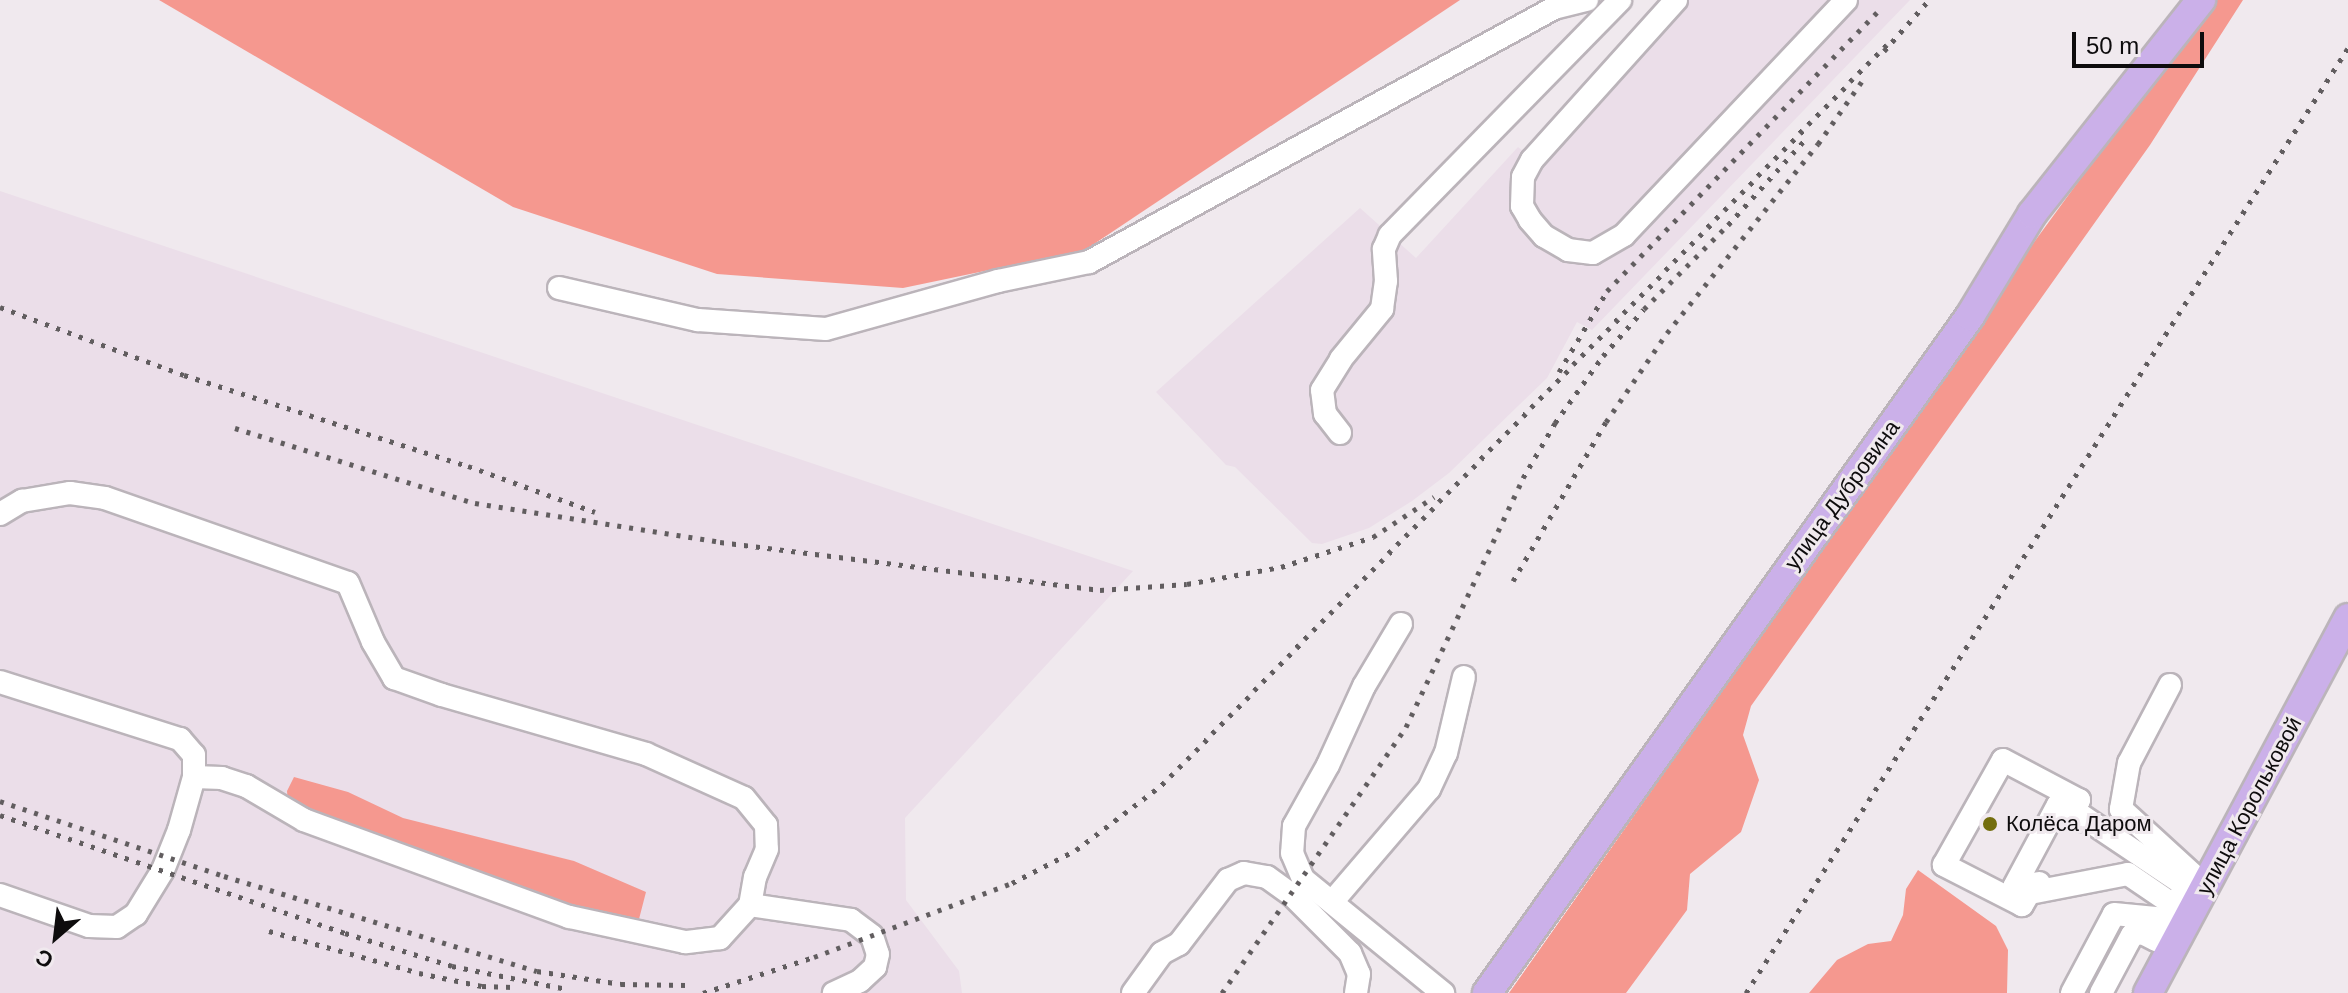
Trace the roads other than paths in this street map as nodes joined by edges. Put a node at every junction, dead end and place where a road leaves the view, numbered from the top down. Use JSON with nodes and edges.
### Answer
{"nodes":[{"id":1,"x":1587,"y":0,"type":"edge"},
{"id":2,"x":1620,"y":0,"type":"edge"},
{"id":3,"x":1676,"y":0,"type":"edge"},
{"id":4,"x":1846,"y":0,"type":"edge"},
{"id":5,"x":2201,"y":0,"type":"edge"},
{"id":6,"x":559,"y":288,"type":"dead end"},
{"id":7,"x":1340,"y":433,"type":"dead end"},
{"id":8,"x":0,"y":514,"type":"edge"},
{"id":9,"x":2348,"y":618,"type":"edge"},
{"id":10,"x":1401,"y":624,"type":"dead end"},
{"id":11,"x":1464,"y":677,"type":"dead end"},
{"id":12,"x":0,"y":682,"type":"edge"},
{"id":13,"x":2170,"y":685,"type":"dead end"},
{"id":14,"x":194,"y":777,"type":"junction"},
{"id":15,"x":2144,"y":867,"type":"junction"},
{"id":16,"x":0,"y":895,"type":"edge"},
{"id":17,"x":2195,"y":895,"type":"junction"},
{"id":18,"x":1332,"y":902,"type":"junction"},
{"id":19,"x":750,"y":905,"type":"junction"},
{"id":20,"x":2173,"y":929,"type":"junction"},
{"id":21,"x":834,"y":993,"type":"edge"},
{"id":22,"x":1133,"y":993,"type":"edge"},
{"id":23,"x":1356,"y":993,"type":"edge"},
{"id":24,"x":1443,"y":993,"type":"edge"},
{"id":25,"x":1487,"y":993,"type":"edge"},
{"id":26,"x":2072,"y":993,"type":"edge"},
{"id":27,"x":2089,"y":993,"type":"edge"},
{"id":28,"x":2101,"y":993,"type":"edge"},
{"id":29,"x":2148,"y":993,"type":"edge"}],
"edges":[{"from":1,"to":6,"type":"street"},
{"from":2,"to":7,"type":"street"},
{"from":3,"to":4,"type":"street"},
{"from":5,"to":25,"type":"main road","name":"улица Дубровина"},
{"from":8,"to":19,"type":"street"},
{"from":9,"to":17,"type":"main road","name":"улица Корольковой"},
{"from":10,"to":18,"type":"street"},
{"from":11,"to":18,"type":"street"},
{"from":12,"to":14,"type":"street"},
{"from":13,"to":17,"type":"street"},
{"from":14,"to":16,"type":"street"},
{"from":14,"to":19,"type":"street"},
{"from":15,"to":15,"type":"street"},
{"from":15,"to":17,"type":"street"},
{"from":17,"to":17,"type":"street"},
{"from":17,"to":20,"type":"main road","name":"улица Корольковой"},
{"from":18,"to":24,"type":"street"},
{"from":19,"to":21,"type":"street"},
{"from":20,"to":26,"type":"street"},
{"from":20,"to":27,"type":"street"},
{"from":20,"to":28,"type":"street"},
{"from":20,"to":29,"type":"main road","name":"улица Корольковой"},
{"from":22,"to":23,"type":"street"}]}
